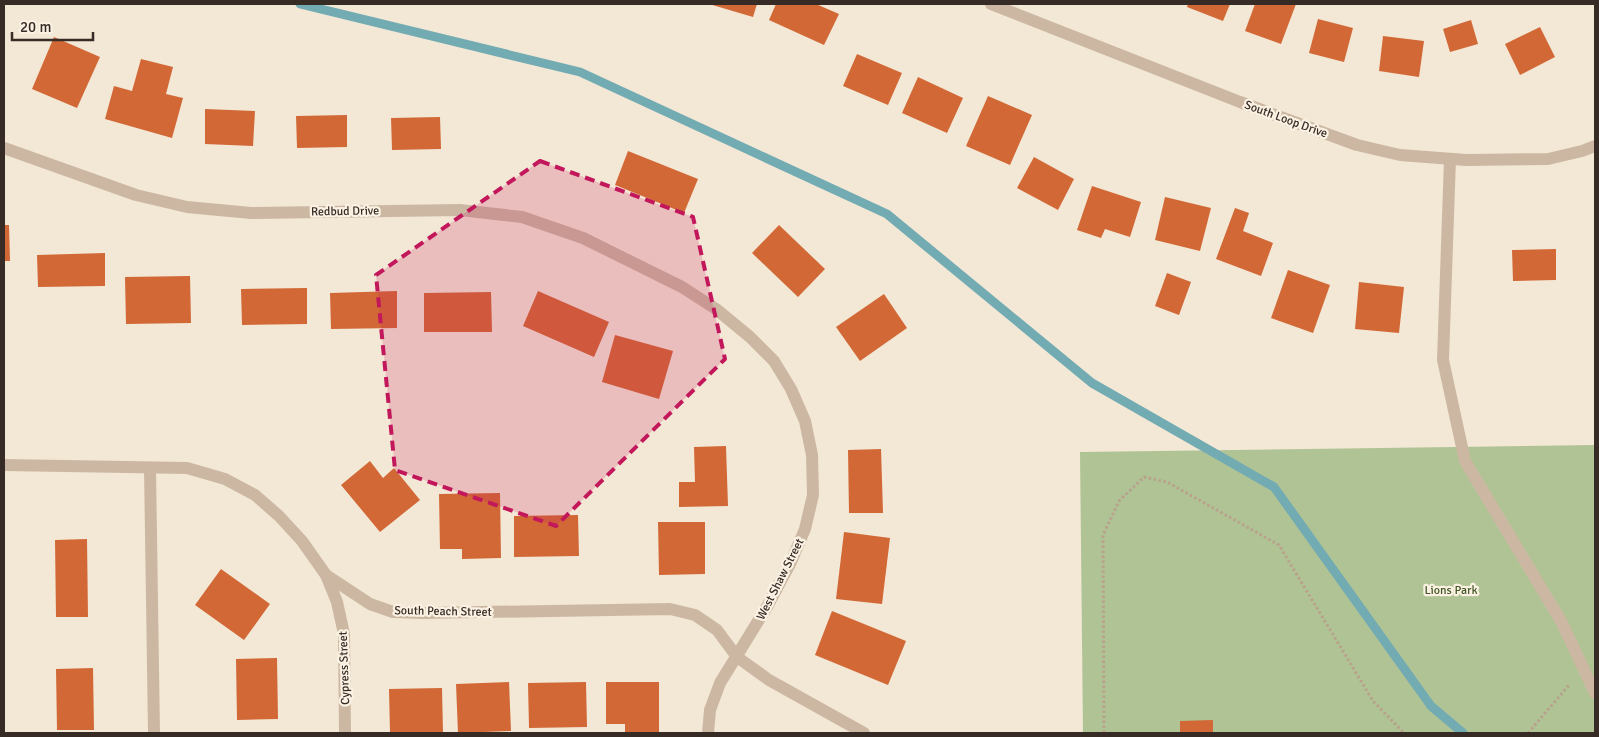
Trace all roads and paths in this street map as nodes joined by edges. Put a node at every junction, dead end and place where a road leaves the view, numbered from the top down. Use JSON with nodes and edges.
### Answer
{"nodes":[{"id":1,"x":990,"y":4,"type":"edge"},
{"id":2,"x":1595,"y":146,"type":"edge"},
{"id":3,"x":4,"y":148,"type":"edge"},
{"id":4,"x":1450,"y":159,"type":"junction"},
{"id":5,"x":682,"y":286,"type":"joint"},
{"id":6,"x":4,"y":466,"type":"edge"},
{"id":7,"x":150,"y":468,"type":"junction"},
{"id":8,"x":326,"y":575,"type":"junction"},
{"id":9,"x":737,"y":657,"type":"junction"},
{"id":10,"x":1584,"y":668,"type":"junction"},
{"id":11,"x":1595,"y":693,"type":"edge"},
{"id":12,"x":154,"y":733,"type":"edge"},
{"id":13,"x":345,"y":733,"type":"edge"},
{"id":14,"x":708,"y":733,"type":"edge"},
{"id":15,"x":864,"y":733,"type":"edge"},
{"id":16,"x":1104,"y":733,"type":"edge"},
{"id":17,"x":1404,"y":733,"type":"edge"},
{"id":18,"x":1528,"y":733,"type":"edge"}],
"edges":[{"from":1,"to":4,"type":"street","name":"South Loop Drive"},
{"from":2,"to":4,"type":"street","name":"South Loop Drive"},
{"from":3,"to":5,"type":"street","name":"Redbud Drive"},
{"from":4,"to":10,"type":"street"},
{"from":5,"to":9,"type":"street","name":"West Shaw Street"},
{"from":6,"to":7,"type":"street","name":"South Peach Street"},
{"from":7,"to":8,"type":"street","name":"South Peach Street"},
{"from":7,"to":12,"type":"street"},
{"from":8,"to":9,"type":"street","name":"South Peach Street"},
{"from":8,"to":13,"type":"street","name":"Cypress Street"},
{"from":9,"to":14,"type":"street","name":"West Shaw Street"},
{"from":9,"to":15,"type":"street","name":"South Peach Street"},
{"from":10,"to":11,"type":"street"},
{"from":10,"to":18,"type":"path"},
{"from":16,"to":17,"type":"path"}]}
